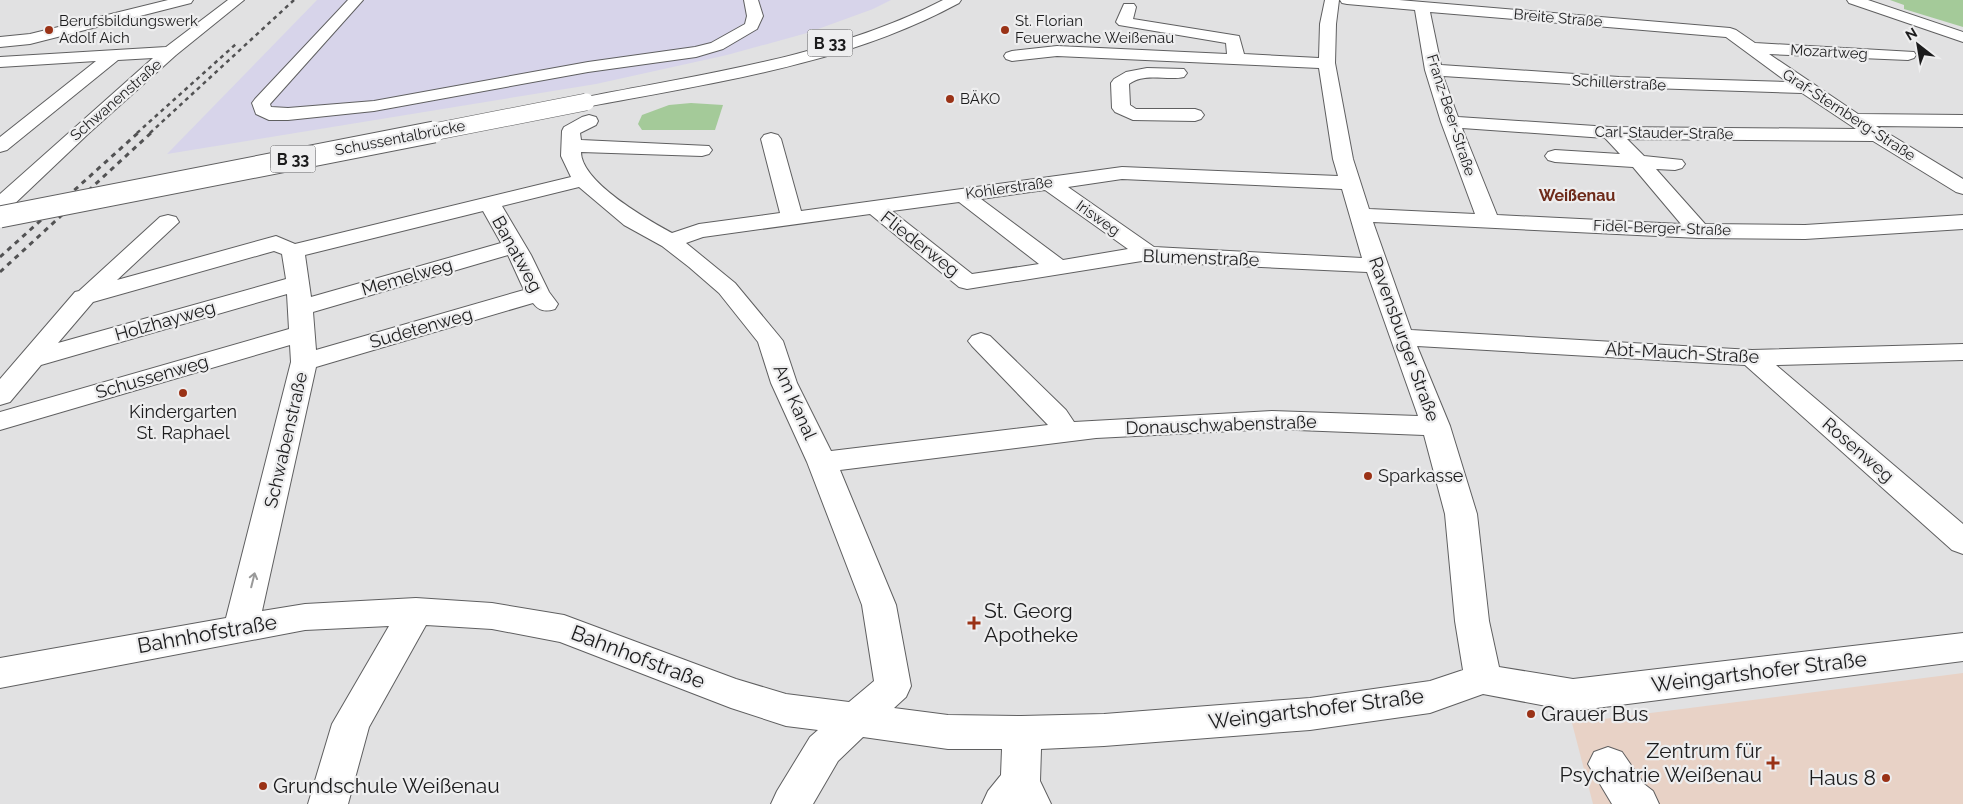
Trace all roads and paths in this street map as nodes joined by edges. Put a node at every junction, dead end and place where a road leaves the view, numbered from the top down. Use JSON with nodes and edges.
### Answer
{"nodes":[{"id":1,"x":186,"y":0,"type":"edge"},
{"id":2,"x":237,"y":0,"type":"edge"},
{"id":3,"x":356,"y":0,"type":"edge"},
{"id":4,"x":751,"y":0,"type":"edge"},
{"id":5,"x":931,"y":0,"type":"edge"},
{"id":6,"x":954,"y":0,"type":"edge"},
{"id":7,"x":1332,"y":0,"type":"edge"},
{"id":8,"x":1347,"y":0,"type":"edge"},
{"id":9,"x":1840,"y":0,"type":"edge"},
{"id":10,"x":1854,"y":0,"type":"edge"},
{"id":11,"x":1422,"y":7,"type":"junction"},
{"id":12,"x":1129,"y":8,"type":"dead end"},
{"id":13,"x":1891,"y":13,"type":"junction"},
{"id":14,"x":1963,"y":37,"type":"edge"},
{"id":15,"x":0,"y":42,"type":"edge"},
{"id":16,"x":1744,"y":43,"type":"junction"},
{"id":17,"x":43,"y":46,"type":"dead end"},
{"id":18,"x":170,"y":52,"type":"junction"},
{"id":19,"x":1908,"y":55,"type":"dead end"},
{"id":20,"x":1012,"y":56,"type":"dead end"},
{"id":21,"x":1193,"y":56,"type":"junction"},
{"id":22,"x":112,"y":57,"type":"junction"},
{"id":23,"x":1236,"y":58,"type":"junction"},
{"id":24,"x":23,"y":61,"type":"junction"},
{"id":25,"x":0,"y":62,"type":"edge"},
{"id":26,"x":1326,"y":63,"type":"junction"},
{"id":27,"x":1433,"y":70,"type":"junction"},
{"id":28,"x":718,"y":75,"type":"junction"},
{"id":29,"x":1806,"y":88,"type":"junction"},
{"id":30,"x":1195,"y":115,"type":"dead end"},
{"id":31,"x":1856,"y":120,"type":"junction"},
{"id":32,"x":589,"y":121,"type":"dead end"},
{"id":33,"x":1963,"y":121,"type":"edge"},
{"id":34,"x":1450,"y":122,"type":"junction"},
{"id":35,"x":1610,"y":133,"type":"junction"},
{"id":36,"x":1877,"y":135,"type":"junction"},
{"id":37,"x":771,"y":139,"type":"dead end"},
{"id":38,"x":0,"y":146,"type":"edge"},
{"id":39,"x":571,"y":146,"type":"junction"},
{"id":40,"x":702,"y":150,"type":"dead end"},
{"id":41,"x":1555,"y":156,"type":"dead end"},
{"id":42,"x":1639,"y":162,"type":"junction"},
{"id":43,"x":1675,"y":164,"type":"dead end"},
{"id":44,"x":582,"y":180,"type":"junction"},
{"id":45,"x":1048,"y":182,"type":"junction"},
{"id":46,"x":1351,"y":183,"type":"junction"},
{"id":47,"x":1963,"y":188,"type":"edge"},
{"id":48,"x":963,"y":195,"type":"junction"},
{"id":49,"x":488,"y":203,"type":"junction"},
{"id":50,"x":0,"y":206,"type":"edge"},
{"id":51,"x":874,"y":207,"type":"junction"},
{"id":52,"x":1361,"y":215,"type":"junction"},
{"id":53,"x":0,"y":217,"type":"edge"},
{"id":54,"x":792,"y":218,"type":"junction"},
{"id":55,"x":1488,"y":220,"type":"junction"},
{"id":56,"x":168,"y":222,"type":"dead end"},
{"id":57,"x":1963,"y":222,"type":"edge"},
{"id":58,"x":1699,"y":231,"type":"junction"},
{"id":59,"x":670,"y":241,"type":"junction"},
{"id":60,"x":514,"y":246,"type":"junction"},
{"id":61,"x":292,"y":251,"type":"junction"},
{"id":62,"x":1148,"y":253,"type":"junction"},
{"id":63,"x":1376,"y":266,"type":"junction"},
{"id":64,"x":1059,"y":268,"type":"junction"},
{"id":65,"x":967,"y":282,"type":"joint"},
{"id":66,"x":298,"y":283,"type":"junction"},
{"id":67,"x":84,"y":297,"type":"junction"},
{"id":68,"x":542,"y":299,"type":"joint"},
{"id":69,"x":302,"y":335,"type":"junction"},
{"id":70,"x":1401,"y":337,"type":"junction"},
{"id":71,"x":980,"y":341,"type":"dead end"},
{"id":72,"x":1963,"y":352,"type":"edge"},
{"id":73,"x":1752,"y":358,"type":"junction"},
{"id":74,"x":32,"y":359,"type":"junction"},
{"id":75,"x":0,"y":396,"type":"edge"},
{"id":76,"x":0,"y":421,"type":"edge"},
{"id":77,"x":1436,"y":426,"type":"junction"},
{"id":78,"x":1066,"y":432,"type":"junction"},
{"id":79,"x":822,"y":462,"type":"junction"},
{"id":80,"x":1963,"y":542,"type":"edge"},
{"id":81,"x":416,"y":612,"type":"junction"},
{"id":82,"x":241,"y":627,"type":"junction"},
{"id":83,"x":1963,"y":647,"type":"edge"},
{"id":84,"x":0,"y":672,"type":"edge"},
{"id":85,"x":1483,"y":679,"type":"junction"},
{"id":86,"x":856,"y":720,"type":"junction"},
{"id":87,"x":1021,"y":733,"type":"junction"},
{"id":88,"x":1608,"y":764,"type":"dead end"},
{"id":89,"x":800,"y":796,"type":"edge"},
{"id":90,"x":1018,"y":797,"type":"edge"},
{"id":91,"x":328,"y":804,"type":"edge"},
{"id":92,"x":1639,"y":804,"type":"edge"}],
"edges":[{"from":1,"to":15,"type":"street"},
{"from":2,"to":18,"type":"street","name":"Schwanenstraße"},
{"from":3,"to":4,"type":"street"},
{"from":5,"to":28,"type":"street","number":"B 33"},
{"from":6,"to":28,"type":"street","number":"B 33"},
{"from":7,"to":26,"type":"street","name":"Ravensburger Straße"},
{"from":8,"to":11,"type":"street","name":"Breite Straße"},
{"from":9,"to":13,"type":"street"},
{"from":10,"to":13,"type":"street"},
{"from":11,"to":16,"type":"street","name":"Breite Straße"},
{"from":11,"to":27,"type":"street","name":"Franz-Beer-Straße"},
{"from":12,"to":23,"type":"street"},
{"from":13,"to":14,"type":"street"},
{"from":16,"to":19,"type":"street","name":"Mozartweg"},
{"from":16,"to":29,"type":"street","name":"Graf-Sternberg-Straße"},
{"from":17,"to":24,"type":"street"},
{"from":18,"to":22,"type":"street"},
{"from":18,"to":50,"type":"street","name":"Schwanenstraße"},
{"from":20,"to":21,"type":"street"},
{"from":21,"to":23,"type":"street"},
{"from":21,"to":30,"type":"street"},
{"from":22,"to":24,"type":"street"},
{"from":22,"to":38,"type":"street"},
{"from":23,"to":26,"type":"street"},
{"from":24,"to":25,"type":"street"},
{"from":26,"to":46,"type":"street","name":"Ravensburger Straße"},
{"from":27,"to":29,"type":"street","name":"Schillerstraße"},
{"from":27,"to":34,"type":"street","name":"Franz-Beer-Straße"},
{"from":28,"to":53,"type":"street","name":"Schussentalbrücke","number":"B 33","bridge":true},
{"from":29,"to":31,"type":"street","name":"Graf-Sternberg-Straße"},
{"from":31,"to":33,"type":"street"},
{"from":31,"to":36,"type":"street","name":"Graf-Sternberg-Straße"},
{"from":32,"to":39,"type":"street"},
{"from":34,"to":35,"type":"street","name":"Carl-Stauder-Straße"},
{"from":34,"to":55,"type":"street","name":"Franz-Beer-Straße"},
{"from":35,"to":36,"type":"street","name":"Carl-Stauder-Straße"},
{"from":35,"to":42,"type":"street"},
{"from":36,"to":47,"type":"street","name":"Graf-Sternberg-Straße"},
{"from":37,"to":54,"type":"street"},
{"from":39,"to":40,"type":"street"},
{"from":39,"to":44,"type":"street","name":"Am Kanal"},
{"from":41,"to":42,"type":"street"},
{"from":42,"to":43,"type":"street"},
{"from":42,"to":58,"type":"street"},
{"from":44,"to":49,"type":"street"},
{"from":44,"to":59,"type":"street","name":"Am Kanal"},
{"from":45,"to":46,"type":"street","name":"Kohlerstraße"},
{"from":45,"to":48,"type":"street","name":"Kohlerstraße"},
{"from":45,"to":62,"type":"street","name":"Irisweg"},
{"from":46,"to":52,"type":"street","name":"Ravensburger Straße"},
{"from":48,"to":51,"type":"street","name":"Kohlerstraße"},
{"from":48,"to":64,"type":"street"},
{"from":49,"to":60,"type":"street","name":"Banatweg"},
{"from":49,"to":61,"type":"street"},
{"from":51,"to":54,"type":"street","name":"Kohlerstraße"},
{"from":51,"to":65,"type":"street","name":"Fliederweg"},
{"from":52,"to":55,"type":"street","name":"Fidel-Berger-Straße"},
{"from":52,"to":63,"type":"street","name":"Ravensburger Straße"},
{"from":54,"to":59,"type":"street","name":"Kohlerstraße"},
{"from":55,"to":58,"type":"street","name":"Fidel-Berger-Straße"},
{"from":56,"to":67,"type":"street"},
{"from":57,"to":58,"type":"street","name":"Fidel-Berger-Straße"},
{"from":59,"to":79,"type":"street","name":"Am Kanal"},
{"from":60,"to":68,"type":"street","name":"Banatweg"},
{"from":60,"to":69,"type":"street","name":"Memelweg"},
{"from":61,"to":66,"type":"street","name":"Schwabenstraße"},
{"from":61,"to":67,"type":"street"},
{"from":62,"to":63,"type":"street","name":"Blumenstraße"},
{"from":62,"to":64,"type":"street","name":"Blumenstraße"},
{"from":63,"to":70,"type":"street","name":"Ravensburger Straße"},
{"from":64,"to":65,"type":"street","name":"Blumenstraße"},
{"from":66,"to":69,"type":"street","name":"Schwabenstraße"},
{"from":66,"to":74,"type":"street","name":"Holzhayweg"},
{"from":67,"to":74,"type":"street"},
{"from":68,"to":69,"type":"street","name":"Sudetenweg"},
{"from":69,"to":76,"type":"street","name":"Schussenweg"},
{"from":82,"to":69,"type":"street","name":"Schwabenstraße","one_way":true},
{"from":70,"to":73,"type":"street","name":"Abt-Mauch-Straße"},
{"from":70,"to":77,"type":"street","name":"Ravensburger Straße"},
{"from":71,"to":78,"type":"street"},
{"from":72,"to":73,"type":"street","name":"Abt-Mauch-Straße"},
{"from":73,"to":80,"type":"street","name":"Rosenweg"},
{"from":74,"to":75,"type":"street"},
{"from":77,"to":78,"type":"street","name":"Donauschwabenstraße"},
{"from":77,"to":85,"type":"street","name":"Ravensburger Straße"},
{"from":78,"to":79,"type":"street","name":"Donauschwabenstraße"},
{"from":79,"to":86,"type":"street","name":"Am Kanal"},
{"from":81,"to":82,"type":"street","name":"Bahnhofstraße"},
{"from":81,"to":86,"type":"street","name":"Bahnhofstraße"},
{"from":81,"to":91,"type":"street"},
{"from":82,"to":84,"type":"street","name":"Bahnhofstraße"},
{"from":83,"to":85,"type":"street","name":"Weingartshofer Straße"},
{"from":85,"to":87,"type":"street","name":"Weingartshofer Straße"},
{"from":86,"to":87,"type":"street","name":"Weingartshofer Straße"},
{"from":86,"to":89,"type":"street"},
{"from":87,"to":90,"type":"street"},
{"from":88,"to":92,"type":"street"}]}
